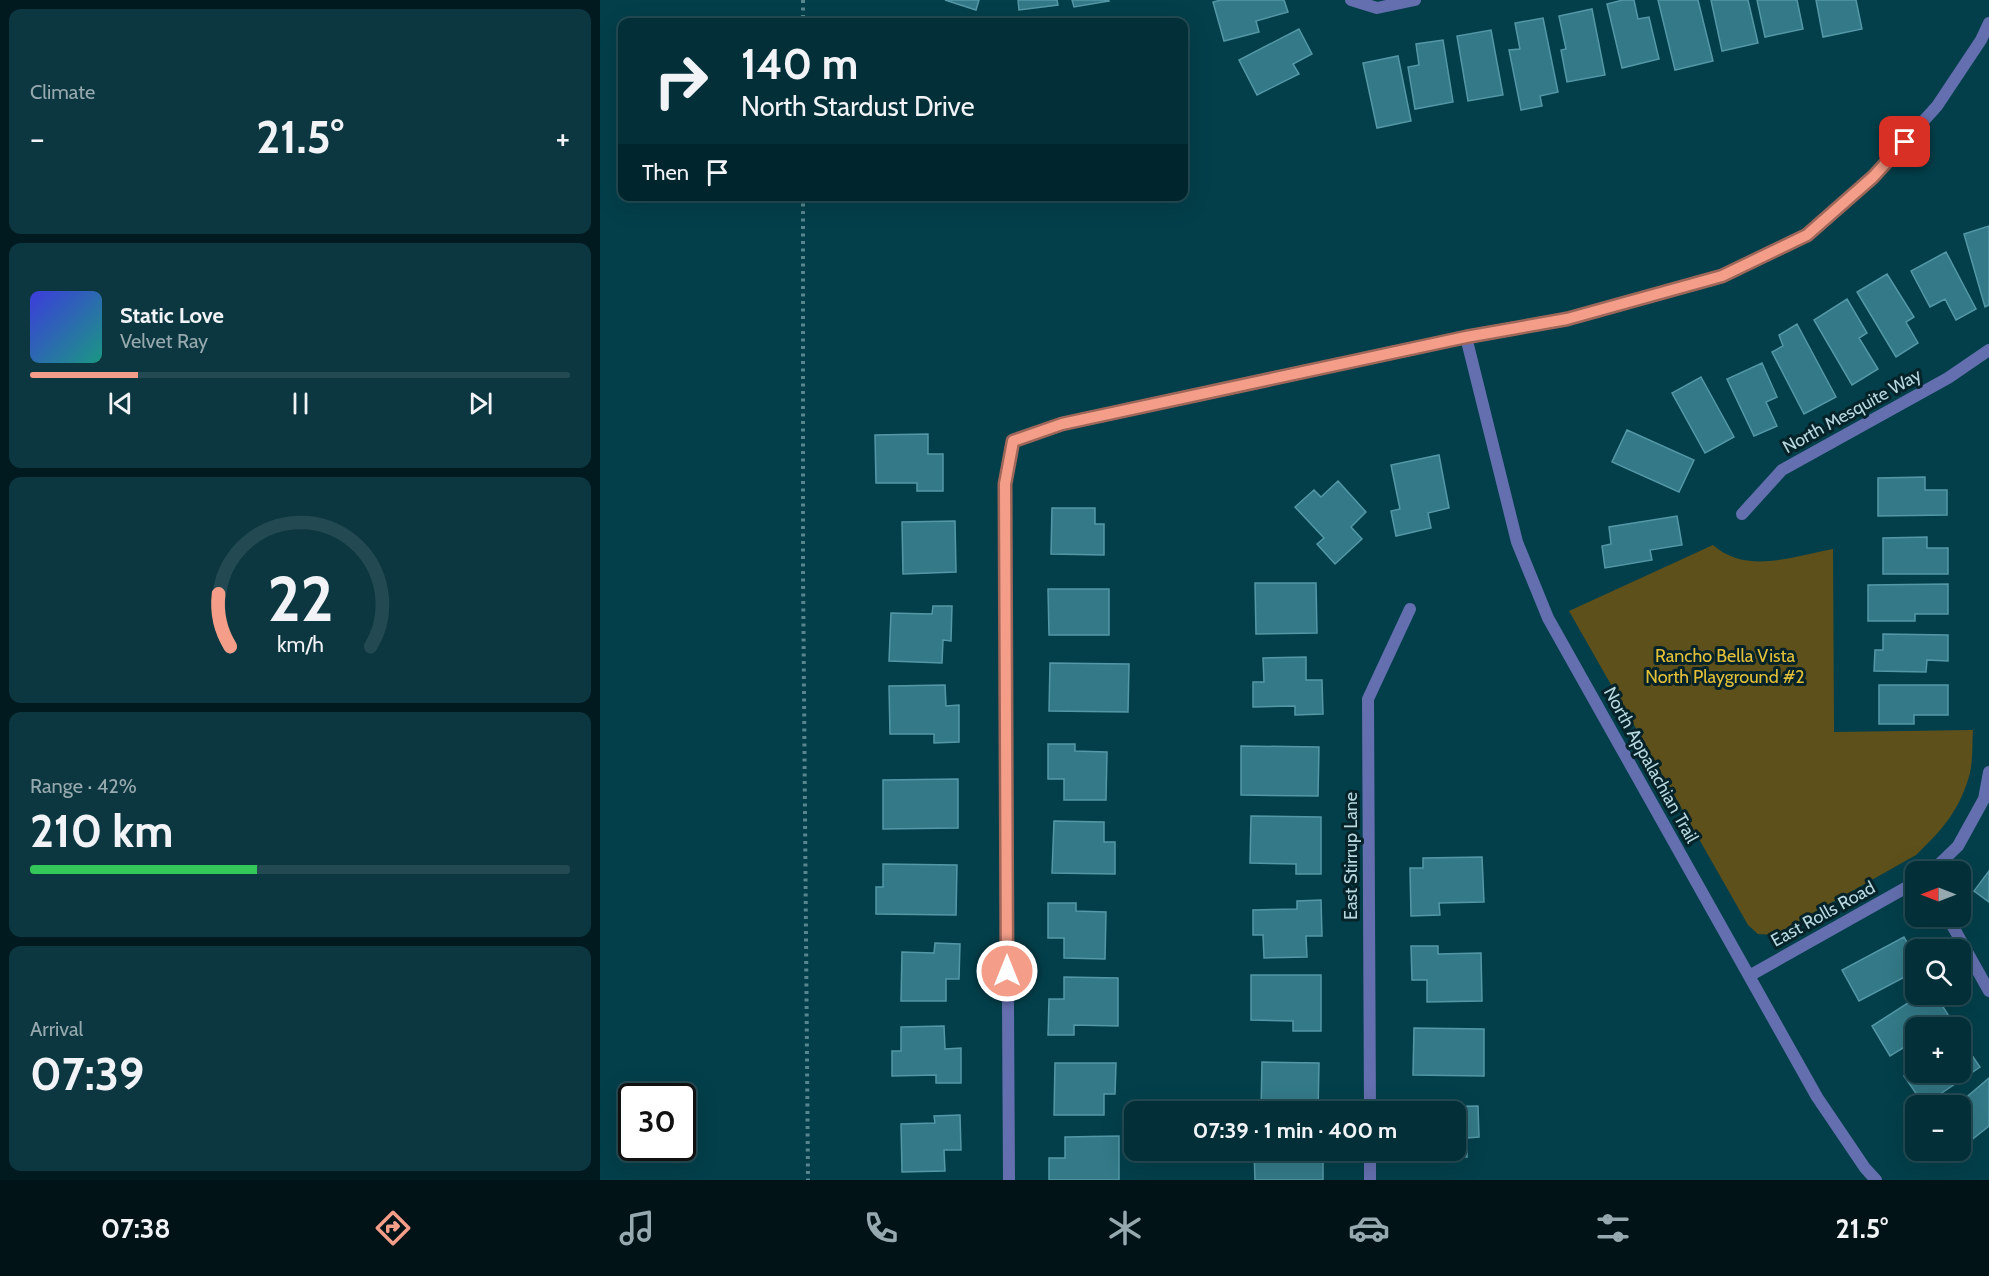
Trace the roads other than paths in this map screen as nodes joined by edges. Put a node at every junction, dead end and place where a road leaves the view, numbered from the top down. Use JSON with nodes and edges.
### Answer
{"nodes":[{"id":1,"x":1351,"y":0,"type":"edge"},
{"id":2,"x":1415,"y":0,"type":"edge"},
{"id":3,"x":1989,"y":23,"type":"edge"},
{"id":4,"x":1466,"y":337,"type":"junction"},
{"id":5,"x":1989,"y":350,"type":"edge"},
{"id":6,"x":1742,"y":514,"type":"dead end"},
{"id":7,"x":1410,"y":609,"type":"dead end"},
{"id":8,"x":1989,"y":772,"type":"edge"},
{"id":9,"x":1942,"y":861,"type":"edge"},
{"id":10,"x":1905,"y":888,"type":"edge"},
{"id":11,"x":1953,"y":927,"type":"edge"},
{"id":12,"x":1749,"y":976,"type":"junction"},
{"id":13,"x":1989,"y":991,"type":"edge"},
{"id":14,"x":1370,"y":1101,"type":"edge"},
{"id":15,"x":1370,"y":1161,"type":"edge"},
{"id":16,"x":1009,"y":1180,"type":"edge"},
{"id":17,"x":1370,"y":1180,"type":"edge"},
{"id":18,"x":1876,"y":1180,"type":"edge"}],
"edges":[{"from":1,"to":2,"type":"street"},
{"from":3,"to":4,"type":"street"},
{"from":4,"to":12,"type":"street","name":"North Appalachian Trail"},
{"from":4,"to":16,"type":"street"},
{"from":5,"to":6,"type":"street","name":"North Mesquite Way"},
{"from":7,"to":14,"type":"street","name":"East Stirrup Lane"},
{"from":8,"to":9,"type":"street"},
{"from":10,"to":12,"type":"street","name":"East Rolls Road"},
{"from":11,"to":13,"type":"street"},
{"from":12,"to":18,"type":"street","name":"North Appalachian Trail"},
{"from":15,"to":17,"type":"street"}]}
